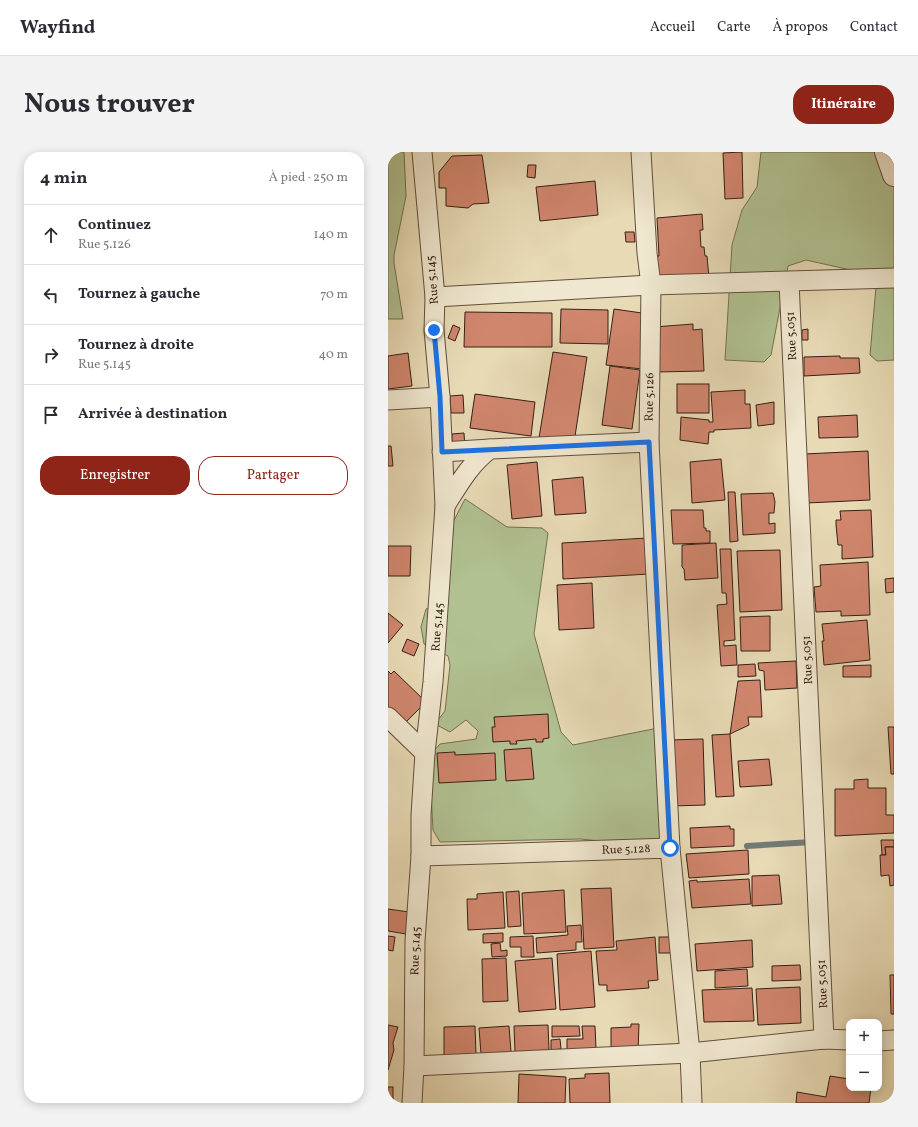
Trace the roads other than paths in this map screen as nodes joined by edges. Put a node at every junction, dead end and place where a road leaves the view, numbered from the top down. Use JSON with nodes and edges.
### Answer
{"nodes":[{"id":1,"x":422,"y":152,"type":"edge"},
{"id":2,"x":641,"y":152,"type":"edge"},
{"id":3,"x":886,"y":152,"type":"edge"},
{"id":4,"x":894,"y":175,"type":"edge"},
{"id":5,"x":894,"y":278,"type":"edge"},
{"id":6,"x":789,"y":282,"type":"junction"},
{"id":7,"x":651,"y":285,"type":"junction"},
{"id":8,"x":434,"y":297,"type":"junction"},
{"id":9,"x":440,"y":397,"type":"junction"},
{"id":10,"x":388,"y":400,"type":"edge"},
{"id":11,"x":649,"y":442,"type":"junction"},
{"id":12,"x":490,"y":449,"type":"junction"},
{"id":13,"x":442,"y":452,"type":"junction"},
{"id":14,"x":444,"y":506,"type":"junction"},
{"id":15,"x":388,"y":717,"type":"edge"},
{"id":16,"x":425,"y":753,"type":"junction"},
{"id":17,"x":670,"y":848,"type":"junction"},
{"id":18,"x":421,"y":856,"type":"junction"},
{"id":19,"x":824,"y":1038,"type":"junction"},
{"id":20,"x":846,"y":1040,"type":"edge"},
{"id":21,"x":894,"y":1040,"type":"edge"},
{"id":22,"x":882,"y":1041,"type":"edge"},
{"id":23,"x":690,"y":1053,"type":"junction"},
{"id":24,"x":414,"y":1066,"type":"junction"},
{"id":25,"x":412,"y":1103,"type":"edge"},
{"id":26,"x":692,"y":1103,"type":"edge"}],
"edges":[{"from":1,"to":8,"type":"street","name":"Rue 5.145"},
{"from":2,"to":7,"type":"street","name":"Rue 5.126"},
{"from":3,"to":4,"type":"street"},
{"from":5,"to":6,"type":"street"},
{"from":6,"to":7,"type":"street"},
{"from":6,"to":19,"type":"street","name":"Rue 5.051"},
{"from":7,"to":8,"type":"street"},
{"from":7,"to":11,"type":"street","name":"Rue 5.126"},
{"from":8,"to":9,"type":"street","name":"Rue 5.145"},
{"from":9,"to":10,"type":"street"},
{"from":9,"to":13,"type":"street","name":"Rue 5.145"},
{"from":11,"to":12,"type":"street"},
{"from":11,"to":17,"type":"street","name":"Rue 5.126"},
{"from":12,"to":13,"type":"street"},
{"from":12,"to":14,"type":"street"},
{"from":13,"to":14,"type":"street","name":"Rue 5.145"},
{"from":14,"to":16,"type":"street","name":"Rue 5.145"},
{"from":15,"to":16,"type":"street"},
{"from":16,"to":18,"type":"street","name":"Rue 5.145"},
{"from":17,"to":18,"type":"street","name":"Rue 5.128"},
{"from":17,"to":23,"type":"street"},
{"from":18,"to":24,"type":"street","name":"Rue 5.145"},
{"from":19,"to":20,"type":"street"},
{"from":19,"to":23,"type":"street"},
{"from":21,"to":22,"type":"street"},
{"from":23,"to":24,"type":"street"},
{"from":23,"to":26,"type":"street"},
{"from":24,"to":25,"type":"street","name":"Rue 5.145"}]}
